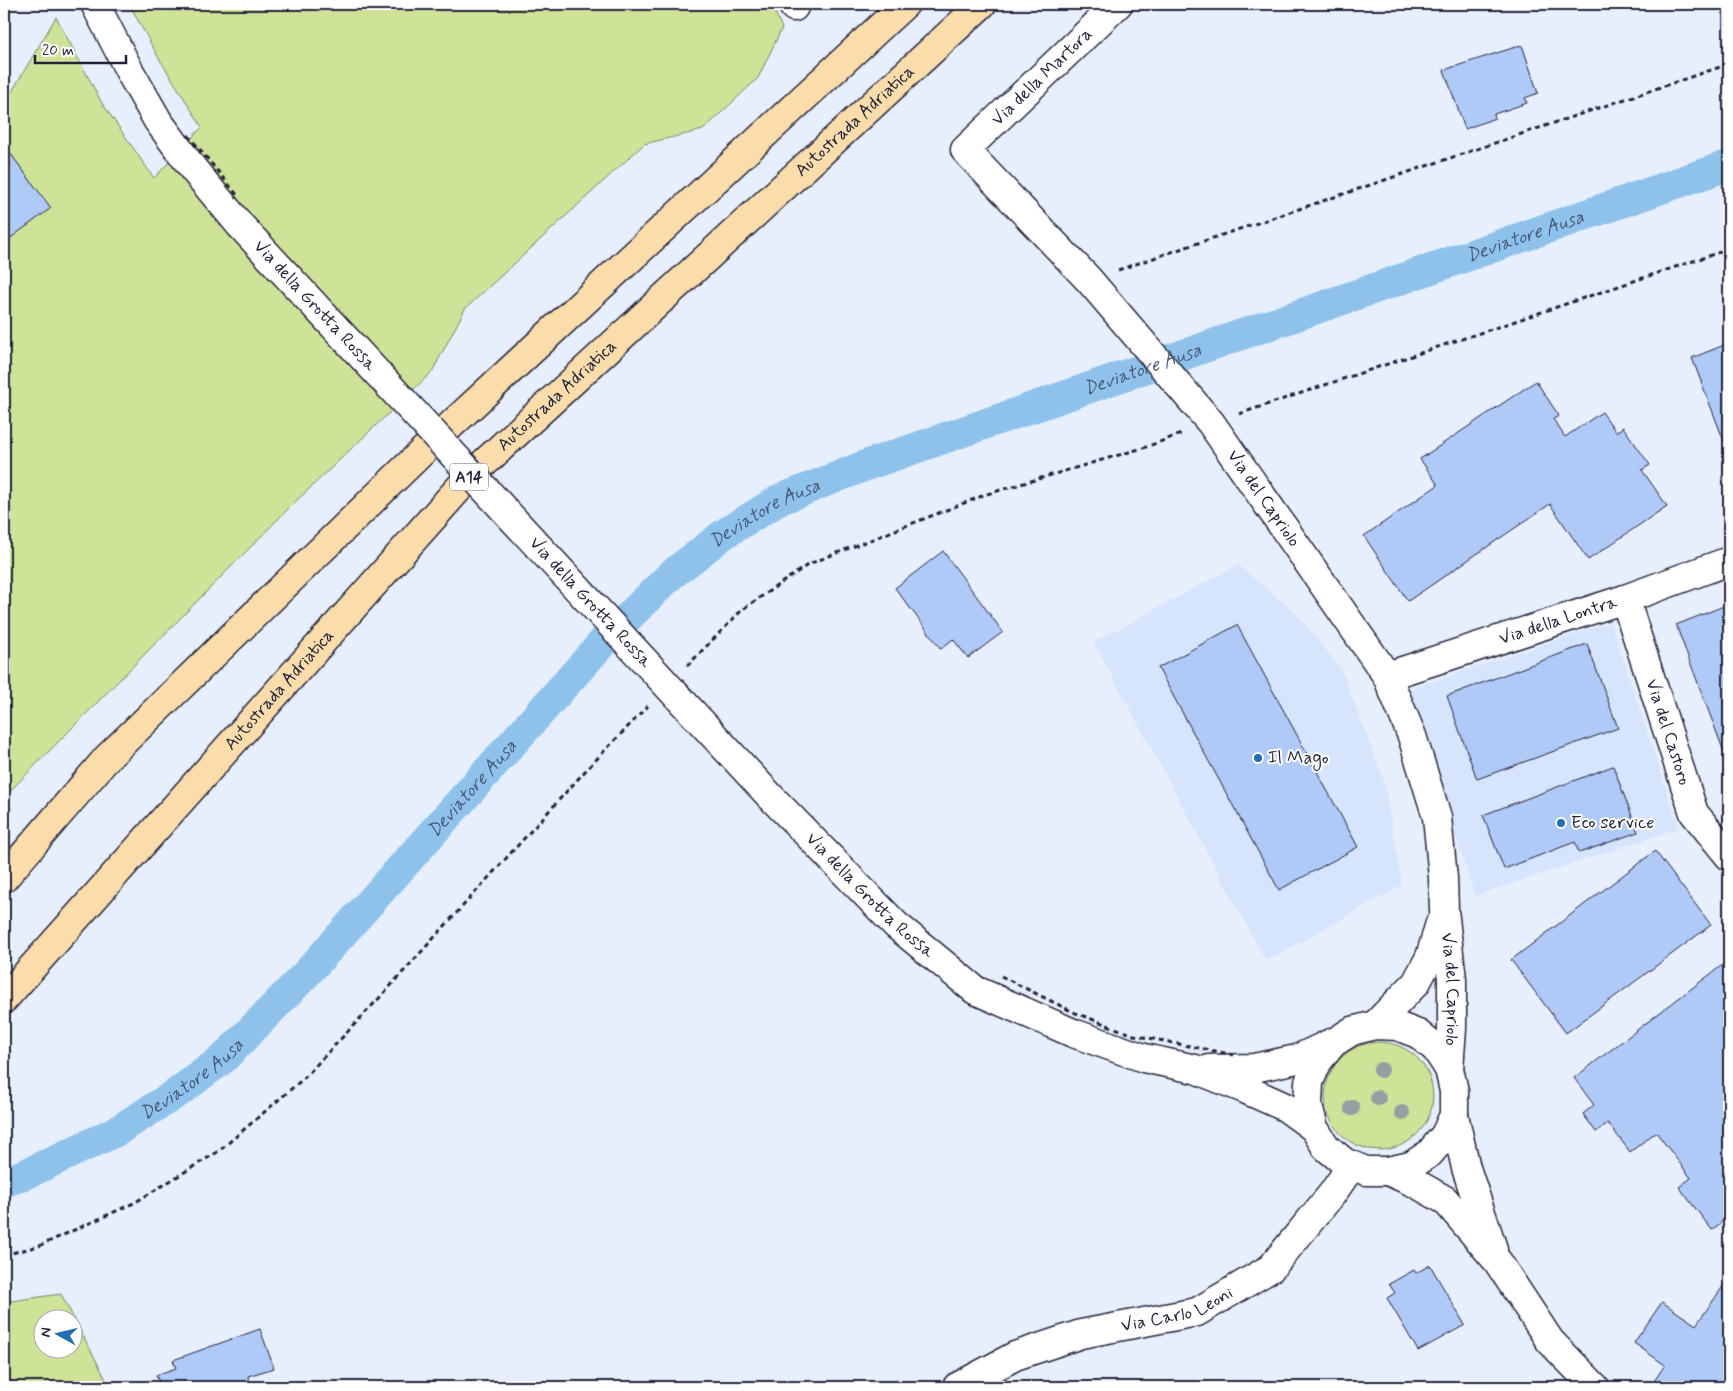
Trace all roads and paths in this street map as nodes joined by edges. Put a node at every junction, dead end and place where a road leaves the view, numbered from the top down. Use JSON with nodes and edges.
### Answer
{"nodes":[{"id":1,"x":95,"y":4,"type":"edge"},
{"id":2,"x":905,"y":4,"type":"edge"},
{"id":3,"x":982,"y":4,"type":"edge"},
{"id":4,"x":1118,"y":4,"type":"edge"},
{"id":5,"x":1729,"y":64,"type":"edge"},
{"id":6,"x":188,"y":135,"type":"dead end"},
{"id":7,"x":965,"y":150,"type":"joint"},
{"id":8,"x":241,"y":213,"type":"junction"},
{"id":9,"x":1729,"y":250,"type":"edge"},
{"id":10,"x":1089,"y":280,"type":"junction"},
{"id":11,"x":1205,"y":417,"type":"junction"},
{"id":12,"x":1729,"y":561,"type":"edge"},
{"id":13,"x":1625,"y":599,"type":"junction"},
{"id":14,"x":682,"y":672,"type":"dead end"},
{"id":15,"x":1387,"y":676,"type":"junction"},
{"id":16,"x":654,"y":699,"type":"dead end"},
{"id":17,"x":1729,"y":856,"type":"edge"},
{"id":18,"x":4,"y":878,"type":"edge"},
{"id":19,"x":1444,"y":910,"type":"junction"},
{"id":20,"x":1000,"y":975,"type":"dead end"},
{"id":21,"x":4,"y":999,"type":"edge"},
{"id":22,"x":1375,"y":1024,"type":"junction"},
{"id":23,"x":1333,"y":1043,"type":"junction"},
{"id":24,"x":1234,"y":1055,"type":"dead end"},
{"id":25,"x":1195,"y":1069,"type":"junction"},
{"id":26,"x":1449,"y":1069,"type":"junction"},
{"id":27,"x":1454,"y":1115,"type":"junction"},
{"id":28,"x":1314,"y":1128,"type":"junction"},
{"id":29,"x":1352,"y":1165,"type":"junction"},
{"id":30,"x":1388,"y":1172,"type":"junction"},
{"id":31,"x":4,"y":1255,"type":"edge"},
{"id":32,"x":1498,"y":1262,"type":"junction"},
{"id":33,"x":958,"y":1387,"type":"edge"},
{"id":34,"x":1595,"y":1387,"type":"edge"}],
"edges":[{"from":1,"to":8,"type":"street","name":"Via della Grotta Rossa"},
{"from":2,"to":18,"type":"highway"},
{"from":3,"to":21,"type":"highway","name":"Autostrada Adriatica","number":"A14"},
{"from":4,"to":7,"type":"street","name":"Via della Martora"},
{"from":5,"to":10,"type":"path"},
{"from":6,"to":8,"type":"path","bridge":true},
{"from":7,"to":10,"type":"street","name":"Via del Capriolo"},
{"from":8,"to":25,"type":"street","name":"Via della Grotta Rossa","bridge":true},
{"from":9,"to":11,"type":"path"},
{"from":10,"to":11,"type":"street","name":"Via del Capriolo"},
{"from":11,"to":14,"type":"path"},
{"from":11,"to":15,"type":"street","name":"Via del Capriolo"},
{"from":12,"to":13,"type":"street","name":"Via della Lontra"},
{"from":13,"to":15,"type":"street","name":"Via della Lontra"},
{"from":13,"to":17,"type":"street","name":"Via del Castoro"},
{"from":15,"to":19,"type":"street","name":"Via del Capriolo"},
{"from":16,"to":31,"type":"path"},
{"from":19,"to":22,"type":"street","name":"Via del Capriolo"},
{"from":19,"to":26,"type":"street","name":"Via del Capriolo"},
{"from":20,"to":24,"type":"path","bridge":true},
{"from":22,"to":23,"type":"street"},
{"from":22,"to":26,"type":"street"},
{"from":23,"to":25,"type":"street","name":"Via della Grotta Rossa"},
{"from":23,"to":28,"type":"street"},
{"from":25,"to":28,"type":"street","name":"Via della Grotta Rossa"},
{"from":26,"to":27,"type":"street"},
{"from":27,"to":30,"type":"street"},
{"from":27,"to":32,"type":"street"},
{"from":28,"to":29,"type":"street"},
{"from":29,"to":30,"type":"street"},
{"from":29,"to":33,"type":"street","name":"Via Carlo Leoni"},
{"from":30,"to":32,"type":"street"},
{"from":32,"to":34,"type":"street"}]}
